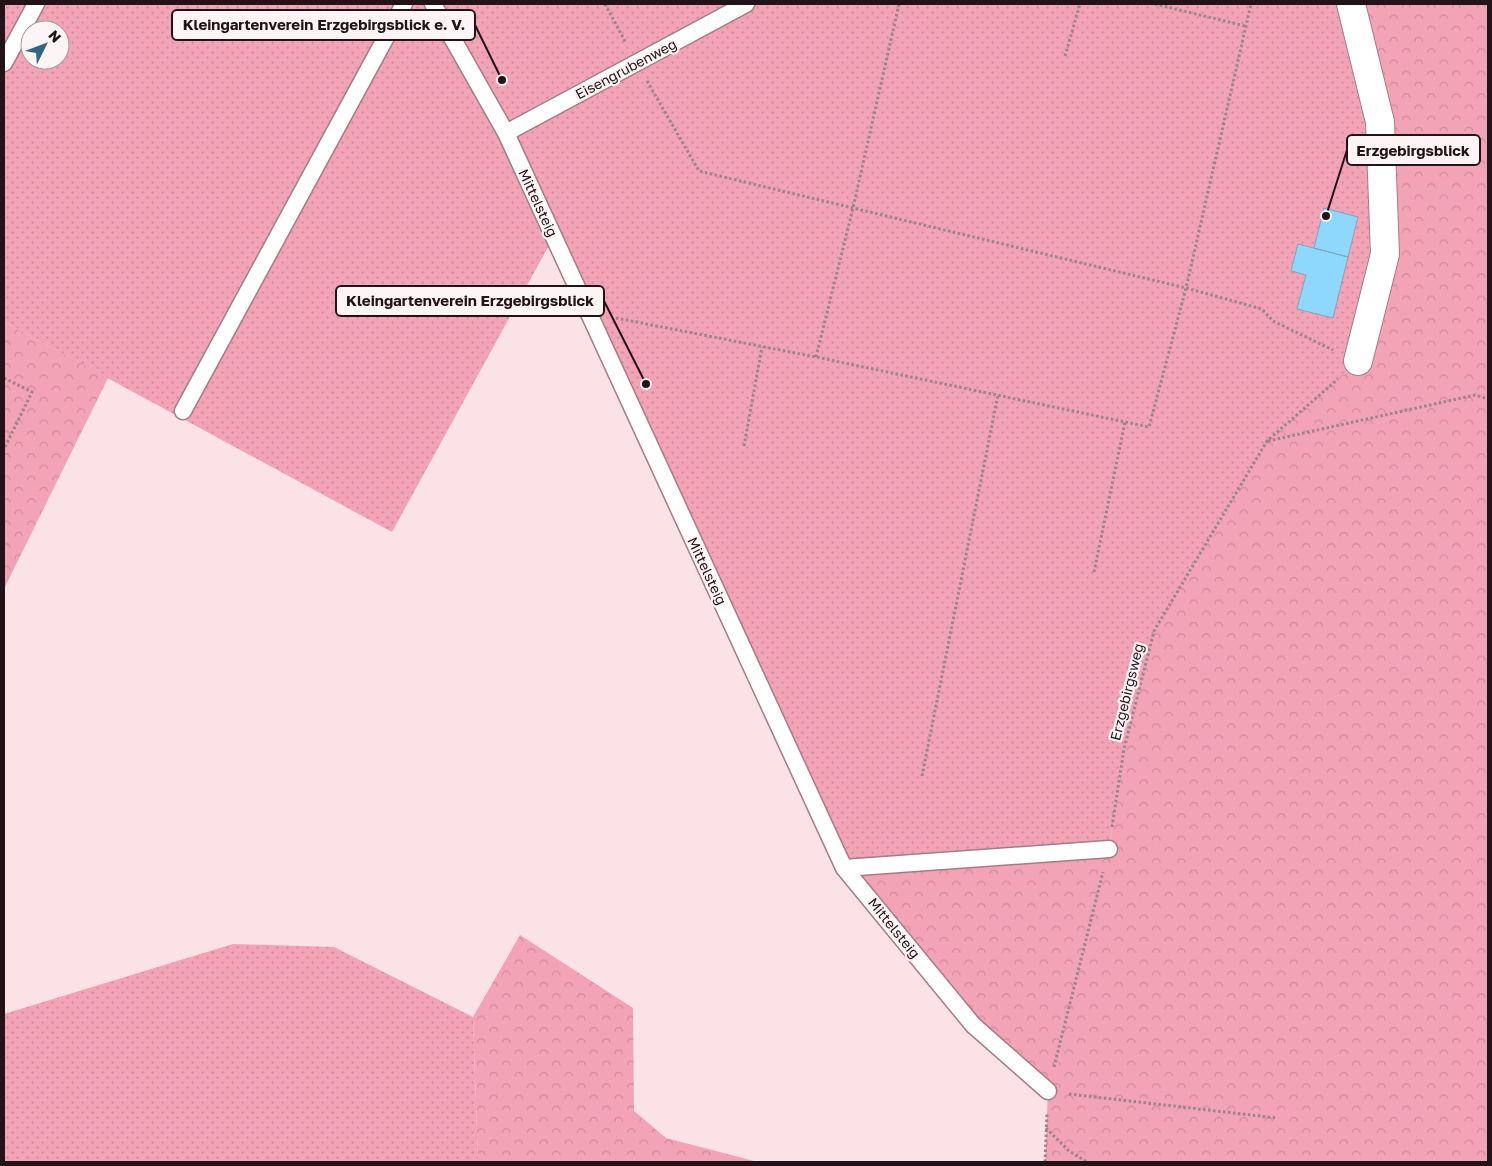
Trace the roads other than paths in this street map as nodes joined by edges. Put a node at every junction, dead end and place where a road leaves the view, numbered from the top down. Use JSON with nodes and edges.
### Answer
{"nodes":[{"id":1,"x":36,"y":4,"type":"edge"},
{"id":2,"x":404,"y":4,"type":"edge"},
{"id":3,"x":433,"y":4,"type":"edge"},
{"id":4,"x":746,"y":4,"type":"edge"},
{"id":5,"x":1351,"y":4,"type":"edge"},
{"id":6,"x":4,"y":64,"type":"edge"},
{"id":7,"x":506,"y":133,"type":"junction"},
{"id":8,"x":1358,"y":361,"type":"road end"},
{"id":9,"x":183,"y":411,"type":"dead end"},
{"id":10,"x":1109,"y":849,"type":"road end"},
{"id":11,"x":844,"y":868,"type":"junction"},
{"id":12,"x":1048,"y":1092,"type":"road end"}],
"edges":[{"from":1,"to":6,"type":"lane"},
{"from":2,"to":9,"type":"lane"},
{"from":3,"to":7,"type":"lane","name":"Mittelsteig"},
{"from":4,"to":7,"type":"lane","name":"Eisengrubenweg"},
{"from":5,"to":8,"type":"street"},
{"from":7,"to":11,"type":"lane","name":"Mittelsteig"},
{"from":10,"to":11,"type":"lane"},
{"from":11,"to":12,"type":"lane","name":"Mittelsteig"}]}
